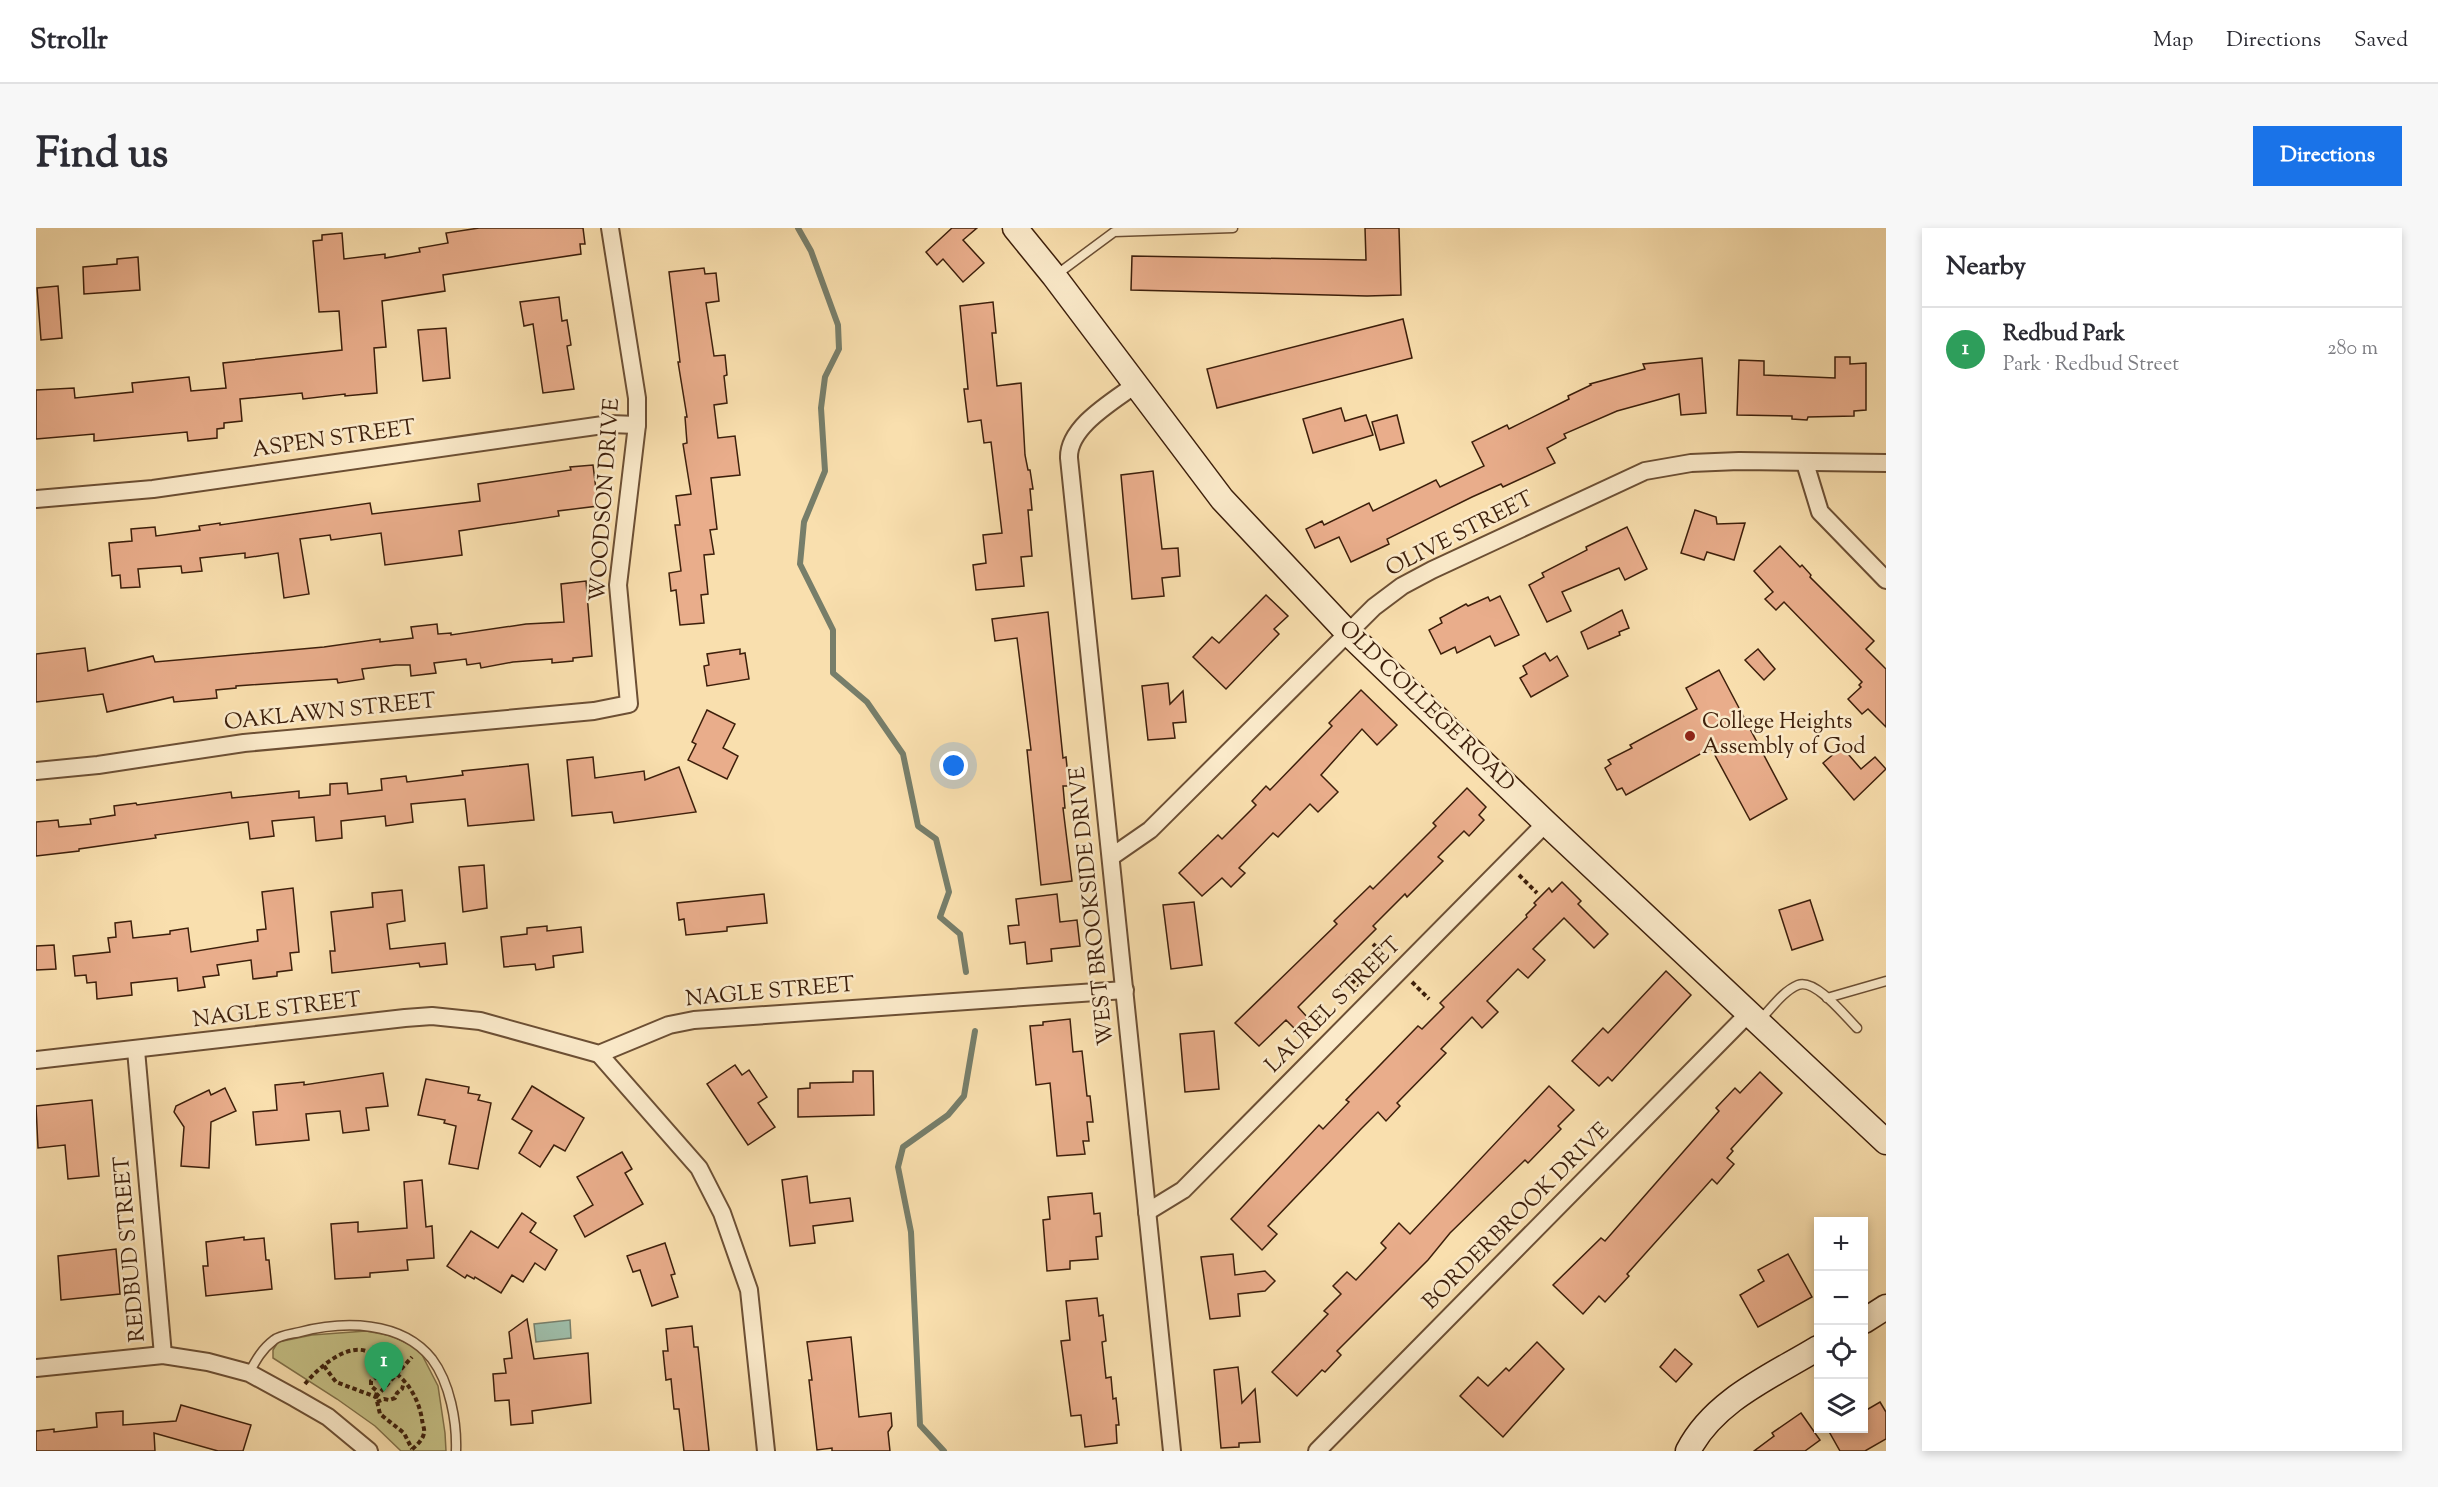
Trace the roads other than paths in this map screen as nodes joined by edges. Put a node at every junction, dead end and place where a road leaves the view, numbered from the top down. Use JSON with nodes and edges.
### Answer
{"nodes":[{"id":1,"x":610,"y":228,"type":"edge"},
{"id":2,"x":1015,"y":228,"type":"edge"},
{"id":3,"x":1233,"y":228,"type":"edge"},
{"id":4,"x":1054,"y":276,"type":"junction"},
{"id":5,"x":1135,"y":385,"type":"junction"},
{"id":6,"x":637,"y":425,"type":"junction"},
{"id":7,"x":1805,"y":463,"type":"junction"},
{"id":8,"x":1886,"y":464,"type":"edge"},
{"id":9,"x":36,"y":500,"type":"edge"},
{"id":10,"x":1886,"y":580,"type":"edge"},
{"id":11,"x":1347,"y":632,"type":"junction"},
{"id":12,"x":629,"y":704,"type":"joint"},
{"id":13,"x":36,"y":771,"type":"edge"},
{"id":14,"x":1546,"y":823,"type":"junction"},
{"id":15,"x":1111,"y":857,"type":"junction"},
{"id":16,"x":1886,"y":981,"type":"edge"},
{"id":17,"x":1125,"y":990,"type":"junction"},
{"id":18,"x":1827,"y":998,"type":"junction"},
{"id":19,"x":1753,"y":1018,"type":"junction"},
{"id":20,"x":1857,"y":1028,"type":"dead end"},
{"id":21,"x":136,"y":1050,"type":"junction"},
{"id":22,"x":599,"y":1054,"type":"junction"},
{"id":23,"x":36,"y":1060,"type":"edge"},
{"id":24,"x":1886,"y":1142,"type":"edge"},
{"id":25,"x":1147,"y":1212,"type":"junction"},
{"id":26,"x":1886,"y":1307,"type":"edge"},
{"id":27,"x":1868,"y":1318,"type":"edge"},
{"id":28,"x":1814,"y":1350,"type":"edge"},
{"id":29,"x":164,"y":1355,"type":"junction"},
{"id":30,"x":36,"y":1368,"type":"edge"},
{"id":31,"x":249,"y":1373,"type":"junction"},
{"id":32,"x":369,"y":1451,"type":"edge"},
{"id":33,"x":456,"y":1451,"type":"edge"},
{"id":34,"x":766,"y":1451,"type":"edge"},
{"id":35,"x":1172,"y":1451,"type":"edge"},
{"id":36,"x":1317,"y":1451,"type":"edge"},
{"id":37,"x":1688,"y":1451,"type":"edge"}],
"edges":[{"from":1,"to":6,"type":"street","name":"WOODSON DRIVE"},
{"from":2,"to":4,"type":"street","name":"OLD COLLEGE ROAD"},
{"from":3,"to":4,"type":"lane"},
{"from":4,"to":5,"type":"street","name":"OLD COLLEGE ROAD"},
{"from":5,"to":11,"type":"street","name":"OLD COLLEGE ROAD"},
{"from":5,"to":15,"type":"street","name":"WEST BROOKSIDE DRIVE"},
{"from":6,"to":9,"type":"street","name":"ASPEN STREET"},
{"from":6,"to":12,"type":"street","name":"WOODSON DRIVE"},
{"from":7,"to":8,"type":"street","name":"OLIVE STREET"},
{"from":7,"to":10,"type":"street"},
{"from":7,"to":11,"type":"street","name":"OLIVE STREET"},
{"from":11,"to":14,"type":"street","name":"OLD COLLEGE ROAD"},
{"from":11,"to":15,"type":"street","name":"OLIVE STREET"},
{"from":12,"to":13,"type":"street","name":"OAKLAWN STREET"},
{"from":14,"to":19,"type":"street","name":"OLD COLLEGE ROAD"},
{"from":14,"to":25,"type":"street","name":"LAUREL STREET"},
{"from":15,"to":17,"type":"street","name":"WEST BROOKSIDE DRIVE"},
{"from":16,"to":18,"type":"lane"},
{"from":17,"to":22,"type":"street","name":"NAGLE STREET"},
{"from":17,"to":25,"type":"street","name":"WEST BROOKSIDE DRIVE"},
{"from":18,"to":19,"type":"lane"},
{"from":18,"to":20,"type":"lane"},
{"from":19,"to":24,"type":"street","name":"OLD COLLEGE ROAD"},
{"from":19,"to":36,"type":"street","name":"BORDERBROOK DRIVE"},
{"from":21,"to":22,"type":"street","name":"NAGLE STREET"},
{"from":21,"to":23,"type":"street","name":"NAGLE STREET"},
{"from":21,"to":29,"type":"street","name":"REDBUD STREET"},
{"from":22,"to":34,"type":"street"},
{"from":25,"to":35,"type":"street","name":"WEST BROOKSIDE DRIVE"},
{"from":26,"to":27,"type":"street"},
{"from":28,"to":37,"type":"street"},
{"from":29,"to":30,"type":"street"},
{"from":29,"to":31,"type":"street","name":"REDBUD STREET"},
{"from":31,"to":32,"type":"street","name":"REDBUD STREET"},
{"from":31,"to":33,"type":"lane"}]}
